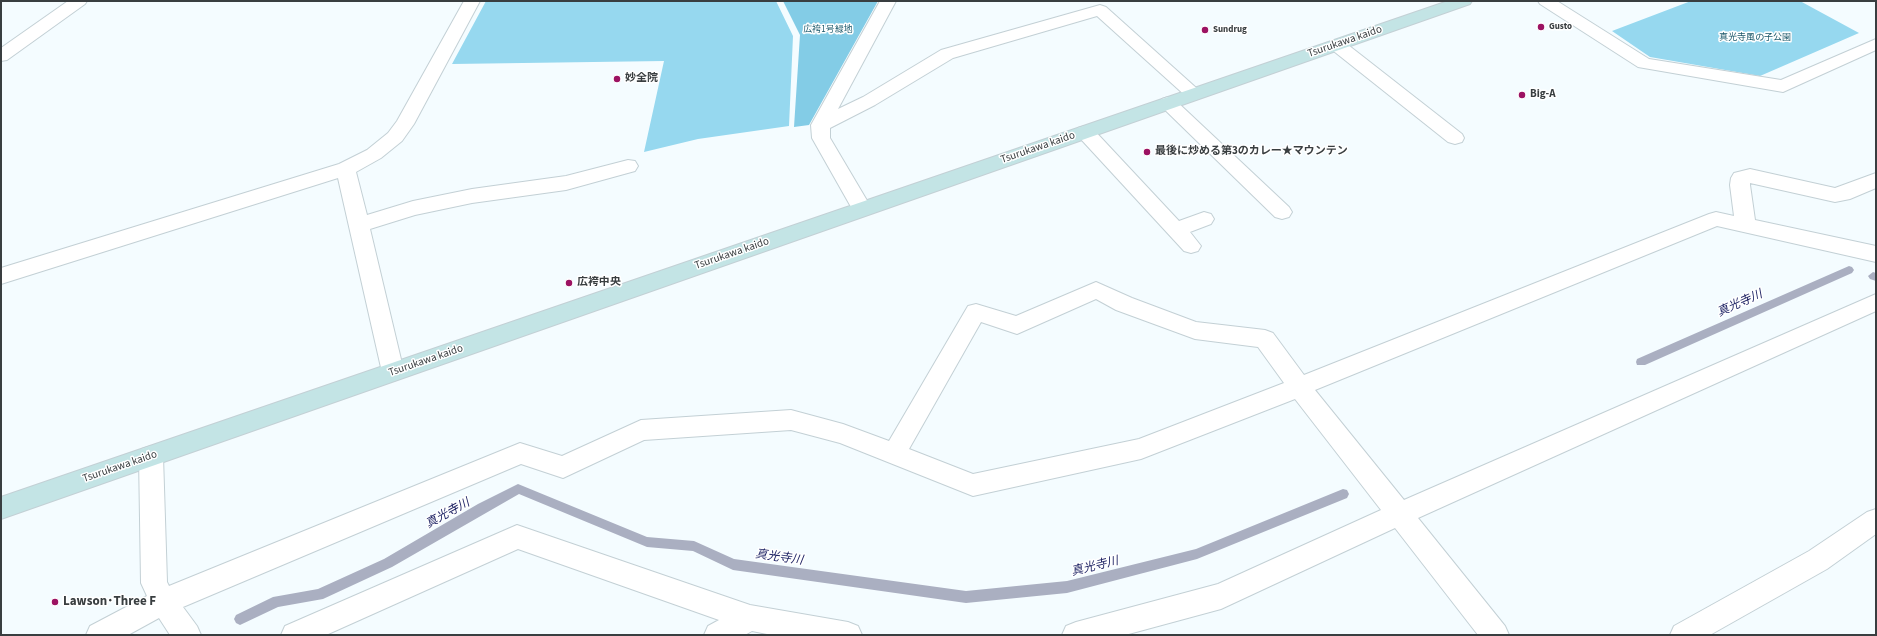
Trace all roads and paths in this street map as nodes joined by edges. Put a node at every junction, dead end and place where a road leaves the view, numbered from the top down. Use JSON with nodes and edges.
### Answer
{"nodes":[{"id":1,"x":79,"y":1,"type":"edge"},
{"id":2,"x":97,"y":1,"type":"edge"},
{"id":3,"x":472,"y":1,"type":"edge"},
{"id":4,"x":888,"y":1,"type":"edge"},
{"id":5,"x":1464,"y":1,"type":"edge"},
{"id":6,"x":1546,"y":1,"type":"edge"},
{"id":7,"x":1102,"y":6,"type":"edge"},
{"id":8,"x":52,"y":20,"type":"junction"},
{"id":9,"x":1876,"y":44,"type":"edge"},
{"id":10,"x":1337,"y":45,"type":"junction"},
{"id":11,"x":1,"y":56,"type":"edge"},
{"id":12,"x":1194,"y":94,"type":"junction"},
{"id":13,"x":1168,"y":103,"type":"junction"},
{"id":14,"x":820,"y":126,"type":"junction"},
{"id":15,"x":1085,"y":132,"type":"junction"},
{"id":16,"x":1455,"y":138,"type":"dead end"},
{"id":17,"x":628,"y":166,"type":"dead end"},
{"id":18,"x":346,"y":169,"type":"junction"},
{"id":19,"x":1876,"y":180,"type":"edge"},
{"id":20,"x":862,"y":209,"type":"junction"},
{"id":21,"x":1282,"y":212,"type":"dead end"},
{"id":22,"x":1204,"y":219,"type":"dead end"},
{"id":23,"x":359,"y":224,"type":"junction"},
{"id":24,"x":1746,"y":226,"type":"junction"},
{"id":25,"x":1176,"y":230,"type":"junction"},
{"id":26,"x":1191,"y":246,"type":"dead end"},
{"id":27,"x":1876,"y":254,"type":"edge"},
{"id":28,"x":1,"y":276,"type":"edge"},
{"id":29,"x":1876,"y":302,"type":"edge"},
{"id":30,"x":393,"y":372,"type":"junction"},
{"id":31,"x":1299,"y":387,"type":"junction"},
{"id":32,"x":894,"y":454,"type":"junction"},
{"id":33,"x":151,"y":456,"type":"junction"},
{"id":34,"x":1,"y":508,"type":"edge"},
{"id":35,"x":1399,"y":514,"type":"junction"},
{"id":36,"x":1876,"y":520,"type":"edge"},
{"id":37,"x":163,"y":602,"type":"junction"},
{"id":38,"x":750,"y":618,"type":"junction"},
{"id":39,"x":100,"y":635,"type":"edge"},
{"id":40,"x":187,"y":635,"type":"edge"},
{"id":41,"x":295,"y":635,"type":"edge"},
{"id":42,"x":718,"y":635,"type":"edge"},
{"id":43,"x":848,"y":635,"type":"edge"},
{"id":44,"x":1076,"y":635,"type":"edge"},
{"id":45,"x":1495,"y":635,"type":"edge"},
{"id":46,"x":1684,"y":635,"type":"edge"}],
"edges":[{"from":1,"to":8,"type":"street"},
{"from":2,"to":8,"type":"street"},
{"from":3,"to":18,"type":"street"},
{"from":4,"to":14,"type":"street"},
{"from":5,"to":10,"type":"main road","name":"Tsurukawa kaido"},
{"from":6,"to":9,"type":"street"},
{"from":7,"to":12,"type":"street"},
{"from":7,"to":14,"type":"street"},
{"from":8,"to":11,"type":"street"},
{"from":10,"to":12,"type":"main road","name":"Tsurukawa kaido"},
{"from":10,"to":16,"type":"street"},
{"from":12,"to":13,"type":"main road","name":"Tsurukawa kaido"},
{"from":13,"to":15,"type":"main road","name":"Tsurukawa kaido"},
{"from":13,"to":21,"type":"street"},
{"from":14,"to":20,"type":"street"},
{"from":15,"to":20,"type":"main road","name":"Tsurukawa kaido"},
{"from":15,"to":25,"type":"street"},
{"from":17,"to":23,"type":"street"},
{"from":18,"to":23,"type":"street"},
{"from":18,"to":28,"type":"street"},
{"from":19,"to":24,"type":"street"},
{"from":20,"to":30,"type":"main road","name":"Tsurukawa kaido"},
{"from":22,"to":25,"type":"street"},
{"from":23,"to":30,"type":"street"},
{"from":24,"to":27,"type":"street"},
{"from":24,"to":31,"type":"street"},
{"from":25,"to":26,"type":"street"},
{"from":29,"to":35,"type":"street"},
{"from":30,"to":33,"type":"main road","name":"Tsurukawa kaido"},
{"from":31,"to":32,"type":"street"},
{"from":31,"to":32,"type":"street"},
{"from":31,"to":35,"type":"street"},
{"from":32,"to":37,"type":"street"},
{"from":33,"to":34,"type":"main road","name":"Tsurukawa kaido"},
{"from":33,"to":37,"type":"street"},
{"from":35,"to":44,"type":"street"},
{"from":35,"to":45,"type":"street"},
{"from":36,"to":46,"type":"street"},
{"from":37,"to":39,"type":"street"},
{"from":37,"to":40,"type":"street"},
{"from":38,"to":41,"type":"street"},
{"from":38,"to":42,"type":"street"},
{"from":38,"to":43,"type":"street"}]}
